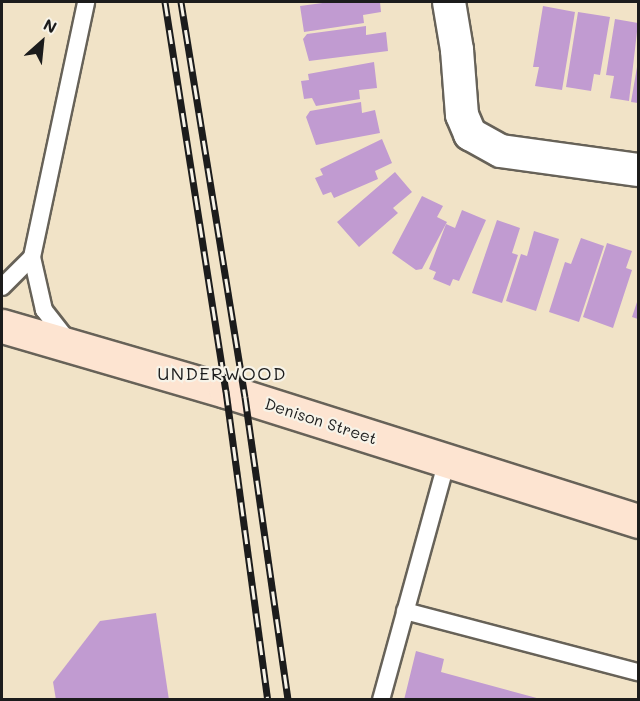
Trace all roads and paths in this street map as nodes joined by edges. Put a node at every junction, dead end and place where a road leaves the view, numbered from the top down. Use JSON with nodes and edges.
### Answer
{"nodes":[{"id":1,"x":86,"y":2,"type":"edge"},
{"id":2,"x":449,"y":2,"type":"edge"},
{"id":3,"x":639,"y":170,"type":"edge"},
{"id":4,"x":32,"y":257,"type":"junction"},
{"id":5,"x":2,"y":287,"type":"edge"},
{"id":6,"x":2,"y":326,"type":"edge"},
{"id":7,"x":73,"y":347,"type":"junction"},
{"id":8,"x":447,"y":461,"type":"junction"},
{"id":9,"x":639,"y":521,"type":"edge"},
{"id":10,"x":405,"y":611,"type":"junction"},
{"id":11,"x":639,"y":672,"type":"edge"},
{"id":12,"x":381,"y":699,"type":"edge"}],
"edges":[{"from":1,"to":4,"type":"lane"},
{"from":2,"to":3,"type":"street"},
{"from":4,"to":5,"type":"lane"},
{"from":4,"to":7,"type":"lane"},
{"from":6,"to":7,"type":"main road","name":"Denison Street"},
{"from":7,"to":8,"type":"main road","name":"Denison Street"},
{"from":8,"to":9,"type":"main road","name":"Denison Street"},
{"from":8,"to":10,"type":"lane"},
{"from":10,"to":11,"type":"lane"},
{"from":10,"to":12,"type":"lane"}]}
